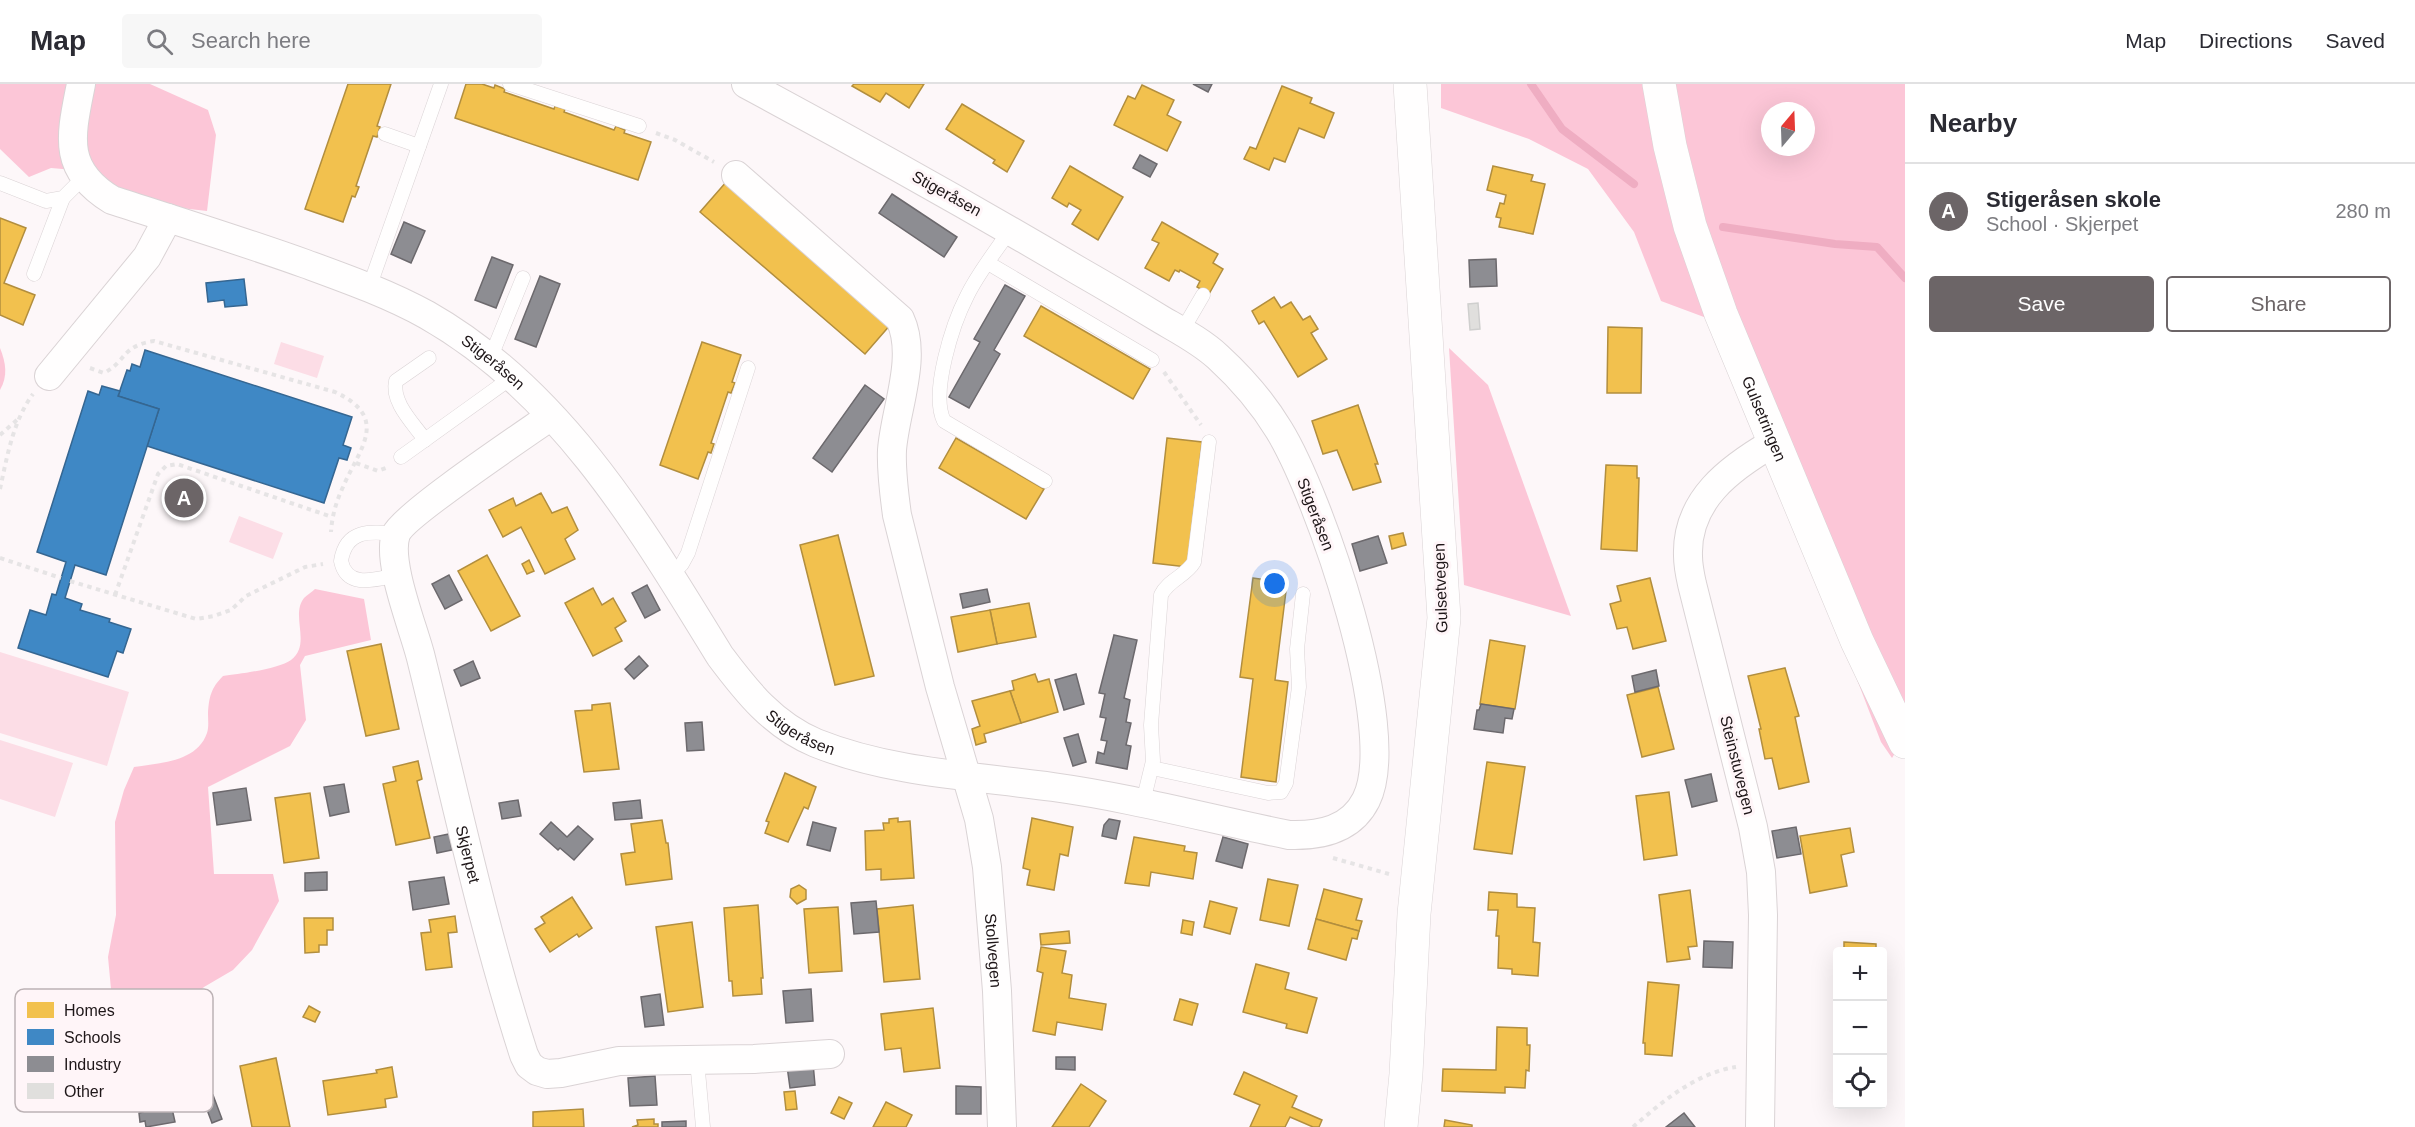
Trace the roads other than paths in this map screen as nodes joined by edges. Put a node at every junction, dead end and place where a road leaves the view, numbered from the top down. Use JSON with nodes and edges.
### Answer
{"nodes":[{"id":1,"x":81,"y":84,"type":"edge"},
{"id":2,"x":510,"y":84,"type":"edge"},
{"id":3,"x":1410,"y":84,"type":"edge"},
{"id":4,"x":1659,"y":84,"type":"edge"},
{"id":5,"x":437,"y":85,"type":"edge"},
{"id":6,"x":756,"y":87,"type":"edge"},
{"id":7,"x":639,"y":126,"type":"road end"},
{"id":8,"x":385,"y":134,"type":"dead end"},
{"id":9,"x":419,"y":146,"type":"junction"},
{"id":10,"x":736,"y":176,"type":"road end"},
{"id":11,"x":83,"y":178,"type":"junction"},
{"id":12,"x":0,"y":183,"type":"edge"},
{"id":13,"x":63,"y":198,"type":"junction"},
{"id":14,"x":168,"y":218,"type":"junction"},
{"id":15,"x":1010,"y":230,"type":"junction"},
{"id":16,"x":988,"y":263,"type":"junction"},
{"id":17,"x":34,"y":274,"type":"dead end"},
{"id":18,"x":523,"y":278,"type":"dead end"},
{"id":19,"x":369,"y":288,"type":"junction"},
{"id":20,"x":1203,"y":295,"type":"dead end"},
{"id":21,"x":1182,"y":331,"type":"junction"},
{"id":22,"x":429,"y":358,"type":"dead end"},
{"id":23,"x":490,"y":359,"type":"junction"},
{"id":24,"x":1152,"y":360,"type":"road end"},
{"id":25,"x":58,"y":366,"type":"road end"},
{"id":26,"x":748,"y":368,"type":"dead end"},
{"id":27,"x":511,"y":378,"type":"junction"},
{"id":28,"x":551,"y":416,"type":"junction"},
{"id":29,"x":425,"y":440,"type":"junction"},
{"id":30,"x":1209,"y":442,"type":"road end"},
{"id":31,"x":1773,"y":443,"type":"junction"},
{"id":32,"x":401,"y":457,"type":"road end"},
{"id":33,"x":1046,"y":480,"type":"dead end"},
{"id":34,"x":396,"y":534,"type":"junction"},
{"id":35,"x":397,"y":575,"type":"junction"},
{"id":36,"x":670,"y":576,"type":"junction"},
{"id":37,"x":1303,"y":594,"type":"dead end"},
{"id":38,"x":1905,"y":742,"type":"edge"},
{"id":39,"x":1152,"y":768,"type":"junction"},
{"id":40,"x":965,"y":777,"type":"junction"},
{"id":41,"x":1143,"y":802,"type":"junction"},
{"id":42,"x":830,"y":1054,"type":"dead end"},
{"id":43,"x":697,"y":1060,"type":"junction"},
{"id":44,"x":703,"y":1127,"type":"edge"},
{"id":45,"x":1002,"y":1127,"type":"edge"},
{"id":46,"x":1401,"y":1127,"type":"edge"},
{"id":47,"x":1760,"y":1127,"type":"edge"}],
"edges":[{"from":1,"to":11,"type":"street"},
{"from":2,"to":7,"type":"lane"},
{"from":3,"to":46,"type":"street","name":"Gulsetvegen"},
{"from":4,"to":31,"type":"street","name":"Gulsetringen"},
{"from":5,"to":9,"type":"lane"},
{"from":6,"to":15,"type":"street","name":"Stigeråsen"},
{"from":8,"to":9,"type":"lane"},
{"from":9,"to":19,"type":"lane"},
{"from":10,"to":40,"type":"street"},
{"from":11,"to":13,"type":"lane"},
{"from":11,"to":14,"type":"street","name":"Stigeråsen"},
{"from":12,"to":13,"type":"lane"},
{"from":13,"to":17,"type":"lane"},
{"from":14,"to":19,"type":"street","name":"Stigeråsen"},
{"from":14,"to":25,"type":"street"},
{"from":15,"to":16,"type":"lane"},
{"from":15,"to":21,"type":"street","name":"Stigeråsen"},
{"from":16,"to":24,"type":"lane"},
{"from":16,"to":33,"type":"lane"},
{"from":18,"to":23,"type":"lane"},
{"from":19,"to":23,"type":"street","name":"Stigeråsen"},
{"from":20,"to":21,"type":"lane"},
{"from":21,"to":41,"type":"street","name":"Stigeråsen"},
{"from":22,"to":29,"type":"lane"},
{"from":23,"to":27,"type":"street","name":"Stigeråsen"},
{"from":26,"to":36,"type":"lane"},
{"from":27,"to":28,"type":"street","name":"Stigeråsen"},
{"from":27,"to":29,"type":"lane"},
{"from":28,"to":34,"type":"street"},
{"from":28,"to":36,"type":"street","name":"Stigeråsen"},
{"from":29,"to":32,"type":"lane"},
{"from":30,"to":39,"type":"lane"},
{"from":31,"to":38,"type":"street","name":"Gulsetringen"},
{"from":31,"to":47,"type":"street","name":"Steinstuvegen"},
{"from":34,"to":35,"type":"street","name":"Skjerpet"},
{"from":34,"to":35,"type":"lane"},
{"from":35,"to":43,"type":"street","name":"Skjerpet"},
{"from":36,"to":40,"type":"street","name":"Stigeråsen"},
{"from":37,"to":39,"type":"lane"},
{"from":39,"to":41,"type":"lane"},
{"from":40,"to":41,"type":"street","name":"Stigeråsen"},
{"from":40,"to":45,"type":"street","name":"Stollvegen"},
{"from":42,"to":43,"type":"street","name":"Skjerpet"},
{"from":43,"to":44,"type":"lane"}]}
